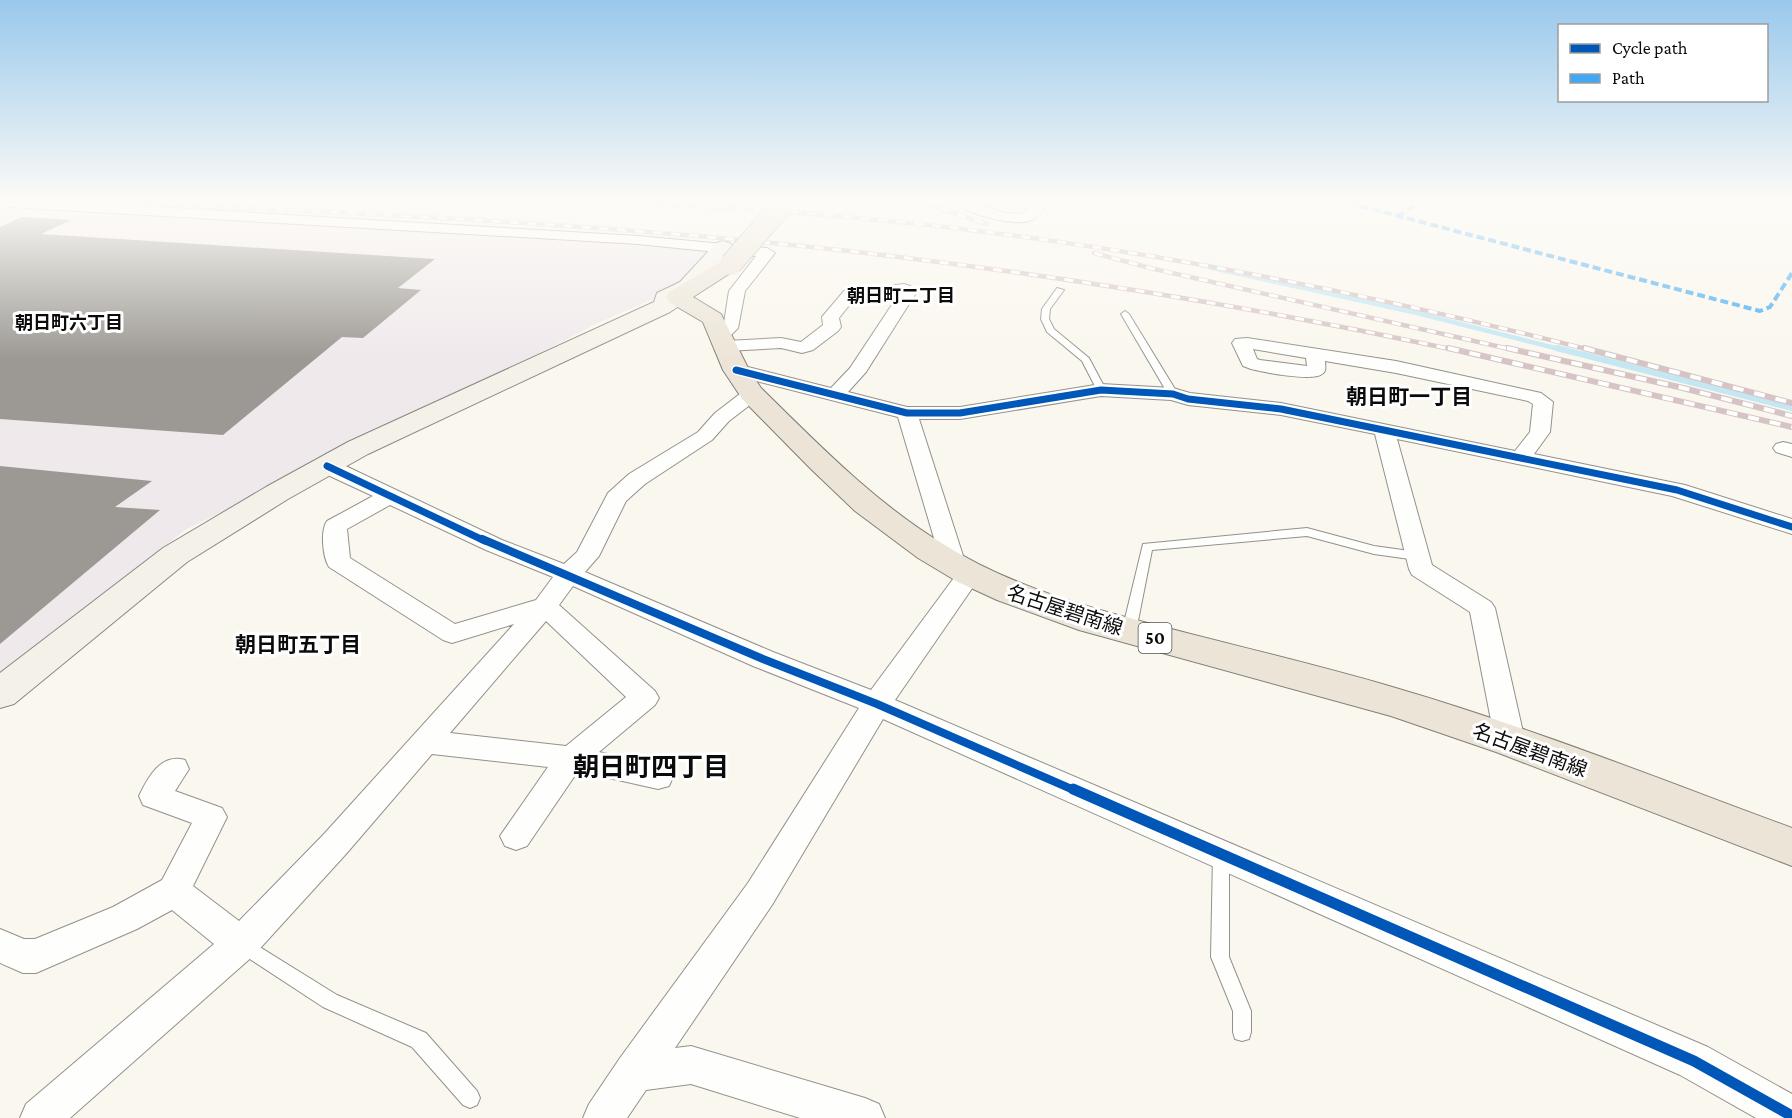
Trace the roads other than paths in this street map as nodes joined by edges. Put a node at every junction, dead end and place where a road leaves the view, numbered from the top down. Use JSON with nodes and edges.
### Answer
{"nodes":[{"id":1,"x":718,"y":255,"type":"edge"},
{"id":2,"x":738,"y":255,"type":"edge"},
{"id":3,"x":765,"y":255,"type":"edge"},
{"id":4,"x":727,"y":256,"type":"junction"},
{"id":5,"x":1060,"y":290,"type":"dead end"},
{"id":6,"x":677,"y":297,"type":"junction"},
{"id":7,"x":1125,"y":314,"type":"dead end"},
{"id":8,"x":597,"y":338,"type":"junction"},
{"id":9,"x":1315,"y":354,"type":"dead end"},
{"id":10,"x":734,"y":361,"type":"junction"},
{"id":11,"x":1101,"y":390,"type":"junction"},
{"id":12,"x":1173,"y":394,"type":"junction"},
{"id":13,"x":834,"y":396,"type":"junction"},
{"id":14,"x":907,"y":413,"type":"junction"},
{"id":15,"x":1384,"y":429,"type":"junction"},
{"id":16,"x":1520,"y":459,"type":"junction"},
{"id":17,"x":327,"y":465,"type":"junction"},
{"id":18,"x":391,"y":495,"type":"junction"},
{"id":19,"x":1792,"y":527,"type":"edge"},
{"id":20,"x":1417,"y":556,"type":"junction"},
{"id":21,"x":962,"y":570,"type":"junction"},
{"id":22,"x":568,"y":574,"type":"junction"},
{"id":23,"x":545,"y":606,"type":"junction"},
{"id":24,"x":1129,"y":631,"type":"junction"},
{"id":25,"x":0,"y":694,"type":"edge"},
{"id":26,"x":876,"y":704,"type":"junction"},
{"id":27,"x":1510,"y":741,"type":"junction"},
{"id":28,"x":425,"y":742,"type":"junction"},
{"id":29,"x":571,"y":758,"type":"junction"},
{"id":30,"x":174,"y":769,"type":"dead end"},
{"id":31,"x":658,"y":777,"type":"dead end"},
{"id":32,"x":516,"y":836,"type":"dead end"},
{"id":33,"x":1792,"y":847,"type":"edge"},
{"id":34,"x":1221,"y":854,"type":"junction"},
{"id":35,"x":174,"y":891,"type":"junction"},
{"id":36,"x":241,"y":944,"type":"junction"},
{"id":37,"x":0,"y":946,"type":"edge"},
{"id":38,"x":1242,"y":1032,"type":"dead end"},
{"id":39,"x":634,"y":1072,"type":"junction"},
{"id":40,"x":470,"y":1098,"type":"dead end"},
{"id":41,"x":1792,"y":1116,"type":"edge"},
{"id":42,"x":40,"y":1118,"type":"edge"},
{"id":43,"x":603,"y":1118,"type":"edge"},
{"id":44,"x":865,"y":1118,"type":"edge"}],
"edges":[{"from":1,"to":4,"type":"street"},
{"from":2,"to":4,"type":"street"},
{"from":3,"to":10,"type":"street"},
{"from":4,"to":6,"type":"main road"},
{"from":4,"to":8,"type":"street"},
{"from":5,"to":11,"type":"lane"},
{"from":6,"to":8,"type":"street"},
{"from":6,"to":10,"type":"main road","name":"名古屋碧南線","number":"50"},
{"from":7,"to":12,"type":"lane"},
{"from":8,"to":17,"type":"street"},
{"from":9,"to":16,"type":"street"},
{"from":10,"to":13,"type":"street"},
{"from":10,"to":13,"type":"street"},
{"from":10,"to":21,"type":"main road","name":"名古屋碧南線","number":"50"},
{"from":10,"to":22,"type":"street"},
{"from":11,"to":12,"type":"street"},
{"from":11,"to":14,"type":"street"},
{"from":12,"to":15,"type":"street"},
{"from":13,"to":14,"type":"street"},
{"from":14,"to":21,"type":"street"},
{"from":15,"to":16,"type":"street"},
{"from":15,"to":20,"type":"street"},
{"from":16,"to":19,"type":"street"},
{"from":17,"to":18,"type":"street"},
{"from":17,"to":25,"type":"street"},
{"from":18,"to":22,"type":"street"},
{"from":18,"to":23,"type":"street"},
{"from":20,"to":24,"type":"lane"},
{"from":20,"to":27,"type":"street"},
{"from":21,"to":24,"type":"main road","name":"名古屋碧南線","number":"50"},
{"from":21,"to":26,"type":"street"},
{"from":22,"to":23,"type":"street"},
{"from":22,"to":26,"type":"street"},
{"from":23,"to":28,"type":"street"},
{"from":23,"to":29,"type":"street"},
{"from":24,"to":27,"type":"main road","name":"名古屋碧南線","number":"50"},
{"from":26,"to":34,"type":"street"},
{"from":26,"to":39,"type":"street"},
{"from":27,"to":33,"type":"main road","name":"名古屋碧南線","number":"50"},
{"from":28,"to":29,"type":"street"},
{"from":28,"to":36,"type":"street"},
{"from":29,"to":31,"type":"street"},
{"from":29,"to":32,"type":"street"},
{"from":30,"to":35,"type":"street"},
{"from":34,"to":38,"type":"lane"},
{"from":34,"to":41,"type":"street"},
{"from":35,"to":36,"type":"street"},
{"from":35,"to":37,"type":"street"},
{"from":36,"to":40,"type":"lane"},
{"from":36,"to":42,"type":"street"},
{"from":39,"to":43,"type":"street"},
{"from":39,"to":44,"type":"street"}]}
